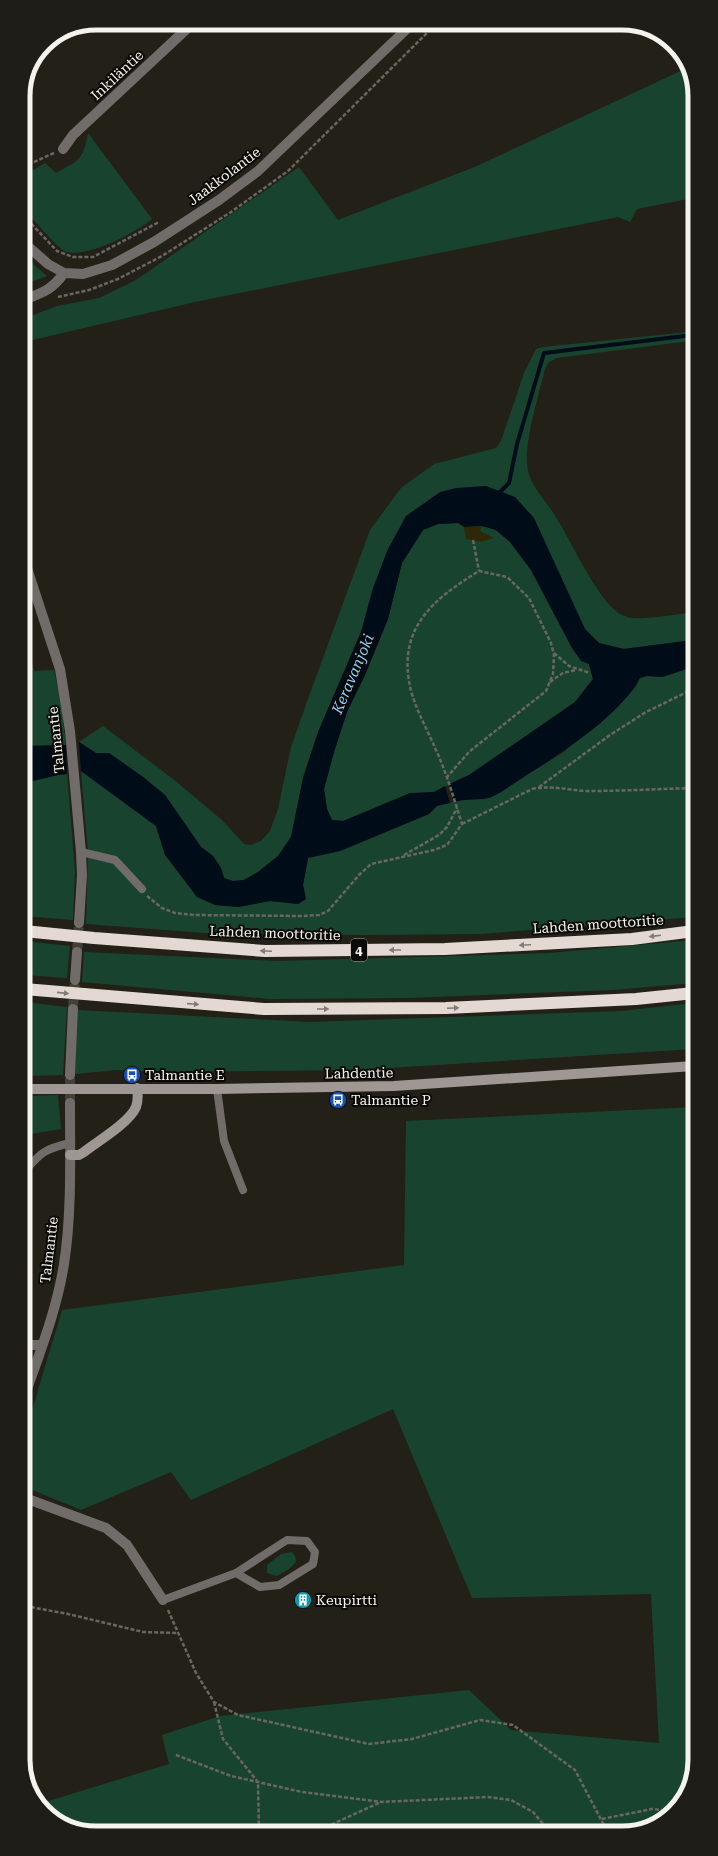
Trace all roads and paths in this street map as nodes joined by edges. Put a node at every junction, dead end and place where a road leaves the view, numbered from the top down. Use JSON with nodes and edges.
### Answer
{"nodes":[{"id":1,"x":186,"y":30,"type":"edge"},
{"id":2,"x":405,"y":30,"type":"edge"},
{"id":3,"x":63,"y":149,"type":"joint"},
{"id":4,"x":30,"y":163,"type":"edge"},
{"id":5,"x":30,"y":222,"type":"edge"},
{"id":6,"x":159,"y":222,"type":"dead end"},
{"id":7,"x":30,"y":248,"type":"edge"},
{"id":8,"x":64,"y":272,"type":"junction"},
{"id":9,"x":30,"y":297,"type":"edge"},
{"id":10,"x":473,"y":540,"type":"dead end"},
{"id":11,"x":479,"y":571,"type":"junction"},
{"id":12,"x":30,"y":577,"type":"edge"},
{"id":13,"x":554,"y":653,"type":"junction"},
{"id":14,"x":577,"y":670,"type":"junction"},
{"id":15,"x":590,"y":673,"type":"dead end"},
{"id":16,"x":550,"y":682,"type":"junction"},
{"id":17,"x":688,"y":691,"type":"edge"},
{"id":18,"x":447,"y":777,"type":"junction"},
{"id":19,"x":537,"y":788,"type":"junction"},
{"id":20,"x":688,"y":788,"type":"edge"},
{"id":21,"x":457,"y":808,"type":"junction"},
{"id":22,"x":462,"y":824,"type":"junction"},
{"id":23,"x":81,"y":852,"type":"junction"},
{"id":24,"x":403,"y":856,"type":"junction"},
{"id":25,"x":142,"y":889,"type":"joint"},
{"id":26,"x":79,"y":923,"type":"tunnel mouth"},
{"id":27,"x":30,"y":932,"type":"edge"},
{"id":28,"x":688,"y":932,"type":"edge"},
{"id":29,"x":77,"y":952,"type":"tunnel mouth"},
{"id":30,"x":75,"y":980,"type":"tunnel mouth"},
{"id":31,"x":30,"y":990,"type":"edge"},
{"id":32,"x":688,"y":995,"type":"edge"},
{"id":33,"x":73,"y":1009,"type":"tunnel mouth"},
{"id":34,"x":688,"y":1066,"type":"edge"},
{"id":35,"x":70,"y":1075,"type":"tunnel mouth"},
{"id":36,"x":137,"y":1088,"type":"junction"},
{"id":37,"x":30,"y":1089,"type":"edge"},
{"id":38,"x":217,"y":1089,"type":"junction"},
{"id":39,"x":70,"y":1103,"type":"tunnel mouth"},
{"id":40,"x":70,"y":1143,"type":"junction"},
{"id":41,"x":70,"y":1154,"type":"junction"},
{"id":42,"x":30,"y":1165,"type":"edge"},
{"id":43,"x":243,"y":1190,"type":"dead end"},
{"id":44,"x":30,"y":1345,"type":"edge"},
{"id":45,"x":42,"y":1345,"type":"junction"},
{"id":46,"x":30,"y":1380,"type":"edge"},
{"id":47,"x":30,"y":1500,"type":"edge"},
{"id":48,"x":236,"y":1573,"type":"junction"},
{"id":49,"x":164,"y":1600,"type":"junction"},
{"id":50,"x":30,"y":1607,"type":"edge"},
{"id":51,"x":179,"y":1633,"type":"junction"},
{"id":52,"x":214,"y":1702,"type":"junction"},
{"id":53,"x":176,"y":1755,"type":"dead end"},
{"id":54,"x":258,"y":1782,"type":"junction"},
{"id":55,"x":381,"y":1802,"type":"junction"},
{"id":56,"x":664,"y":1810,"type":"edge"},
{"id":57,"x":602,"y":1819,"type":"junction"},
{"id":58,"x":259,"y":1826,"type":"edge"},
{"id":59,"x":328,"y":1826,"type":"edge"},
{"id":60,"x":544,"y":1826,"type":"edge"},
{"id":61,"x":605,"y":1826,"type":"edge"}],
"edges":[{"from":1,"to":3,"type":"street","name":"Inkiläntie"},
{"from":2,"to":8,"type":"street","name":"Jaakkolantie"},
{"from":3,"to":4,"type":"path"},
{"from":5,"to":6,"type":"path"},
{"from":7,"to":8,"type":"street","name":"Jaakkolantie"},
{"from":8,"to":9,"type":"street"},
{"from":10,"to":11,"type":"path"},
{"from":11,"to":13,"type":"path"},
{"from":11,"to":18,"type":"path"},
{"from":12,"to":23,"type":"street","name":"Talmantie"},
{"from":13,"to":14,"type":"path"},
{"from":13,"to":16,"type":"path"},
{"from":14,"to":15,"type":"path"},
{"from":14,"to":16,"type":"path"},
{"from":16,"to":18,"type":"path"},
{"from":17,"to":19,"type":"path"},
{"from":18,"to":21,"type":"path"},
{"from":19,"to":20,"type":"path"},
{"from":19,"to":22,"type":"path"},
{"from":21,"to":22,"type":"path"},
{"from":21,"to":24,"type":"path"},
{"from":22,"to":24,"type":"path"},
{"from":23,"to":25,"type":"lane"},
{"from":23,"to":26,"type":"street","name":"Talmantie"},
{"from":24,"to":25,"type":"path"},
{"from":28,"to":27,"type":"highway","name":"Lahden moottoritie","number":"4","one_way":true},
{"from":29,"to":30,"type":"street"},
{"from":31,"to":32,"type":"highway","one_way":true},
{"from":33,"to":35,"type":"street"},
{"from":34,"to":38,"type":"main road","name":"Lahdentie"},
{"from":36,"to":37,"type":"main road","name":"Lahdentie"},
{"from":36,"to":38,"type":"main road","name":"Lahdentie"},
{"from":36,"to":41,"type":"main road"},
{"from":38,"to":43,"type":"lane"},
{"from":39,"to":40,"type":"street","name":"Talmantie"},
{"from":40,"to":41,"type":"street","name":"Talmantie"},
{"from":40,"to":42,"type":"lane"},
{"from":41,"to":45,"type":"street","name":"Talmantie"},
{"from":44,"to":45,"type":"street"},
{"from":45,"to":46,"type":"street","name":"Talmantie"},
{"from":47,"to":49,"type":"street"},
{"from":48,"to":48,"type":"lane"},
{"from":48,"to":49,"type":"lane"},
{"from":49,"to":51,"type":"path"},
{"from":50,"to":51,"type":"path"},
{"from":51,"to":52,"type":"path"},
{"from":52,"to":54,"type":"path"},
{"from":52,"to":57,"type":"path"},
{"from":53,"to":54,"type":"path"},
{"from":54,"to":55,"type":"path"},
{"from":54,"to":58,"type":"path"},
{"from":55,"to":59,"type":"path"},
{"from":55,"to":60,"type":"path"},
{"from":56,"to":57,"type":"path"},
{"from":57,"to":61,"type":"path"}]}
